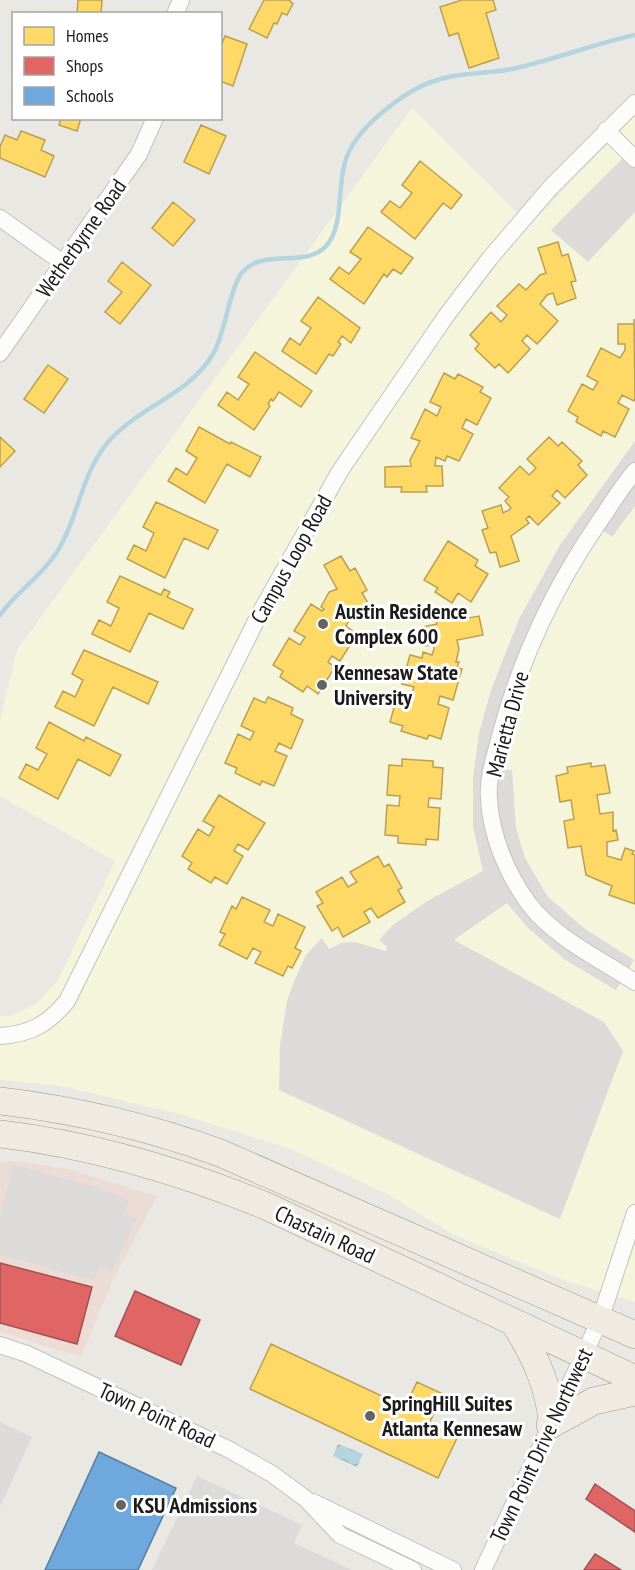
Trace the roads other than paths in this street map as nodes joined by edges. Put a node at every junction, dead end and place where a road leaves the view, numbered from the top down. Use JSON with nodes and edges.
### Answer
{"nodes":[{"id":1,"x":635,"y":103,"type":"edge"},
{"id":2,"x":154,"y":120,"type":"edge"},
{"id":3,"x":606,"y":130,"type":"junction"},
{"id":4,"x":635,"y":159,"type":"edge"},
{"id":5,"x":0,"y":218,"type":"edge"},
{"id":6,"x":63,"y":263,"type":"junction"},
{"id":7,"x":0,"y":353,"type":"edge"},
{"id":8,"x":635,"y":471,"type":"edge"},
{"id":9,"x":635,"y":982,"type":"edge"},
{"id":10,"x":0,"y":1036,"type":"edge"},
{"id":11,"x":0,"y":1101,"type":"edge"},
{"id":12,"x":0,"y":1134,"type":"edge"},
{"id":13,"x":635,"y":1212,"type":"edge"},
{"id":14,"x":600,"y":1320,"type":"junction"},
{"id":15,"x":515,"y":1324,"type":"junction"},
{"id":16,"x":635,"y":1335,"type":"edge"},
{"id":17,"x":0,"y":1345,"type":"edge"},
{"id":18,"x":584,"y":1354,"type":"junction"},
{"id":19,"x":635,"y":1379,"type":"edge"},
{"id":20,"x":635,"y":1392,"type":"edge"},
{"id":21,"x":551,"y":1422,"type":"junction"},
{"id":22,"x":306,"y":1499,"type":"junction"},
{"id":23,"x":414,"y":1570,"type":"edge"},
{"id":24,"x":453,"y":1570,"type":"edge"},
{"id":25,"x":483,"y":1570,"type":"edge"}],
"edges":[{"from":1,"to":3,"type":"street","name":"Campus Loop Road"},
{"from":2,"to":6,"type":"street","name":"Wetherbyrne Road"},
{"from":3,"to":4,"type":"street"},
{"from":3,"to":10,"type":"street","name":"Campus Loop Road"},
{"from":5,"to":6,"type":"street"},
{"from":6,"to":7,"type":"street","name":"Wetherbyrne Road"},
{"from":8,"to":9,"type":"street","name":"Marietta Drive"},
{"from":11,"to":14,"type":"main road","name":"Chastain Road"},
{"from":12,"to":15,"type":"main road","name":"Chastain Road"},
{"from":13,"to":14,"type":"street","name":"Town Point Drive Northwest"},
{"from":14,"to":16,"type":"main road","name":"Chastain Road"},
{"from":14,"to":18,"type":"street","name":"Town Point Drive Northwest"},
{"from":15,"to":18,"type":"main road","name":"Chastain Road"},
{"from":15,"to":21,"type":"main road"},
{"from":17,"to":22,"type":"street","name":"Town Point Road"},
{"from":18,"to":19,"type":"main road","name":"Chastain Road"},
{"from":18,"to":21,"type":"street","name":"Town Point Drive Northwest"},
{"from":20,"to":21,"type":"main road"},
{"from":21,"to":25,"type":"street","name":"Town Point Drive Northwest"},
{"from":22,"to":23,"type":"street","name":"Town Point Road"},
{"from":22,"to":24,"type":"street","name":"Town Point Road"}]}
